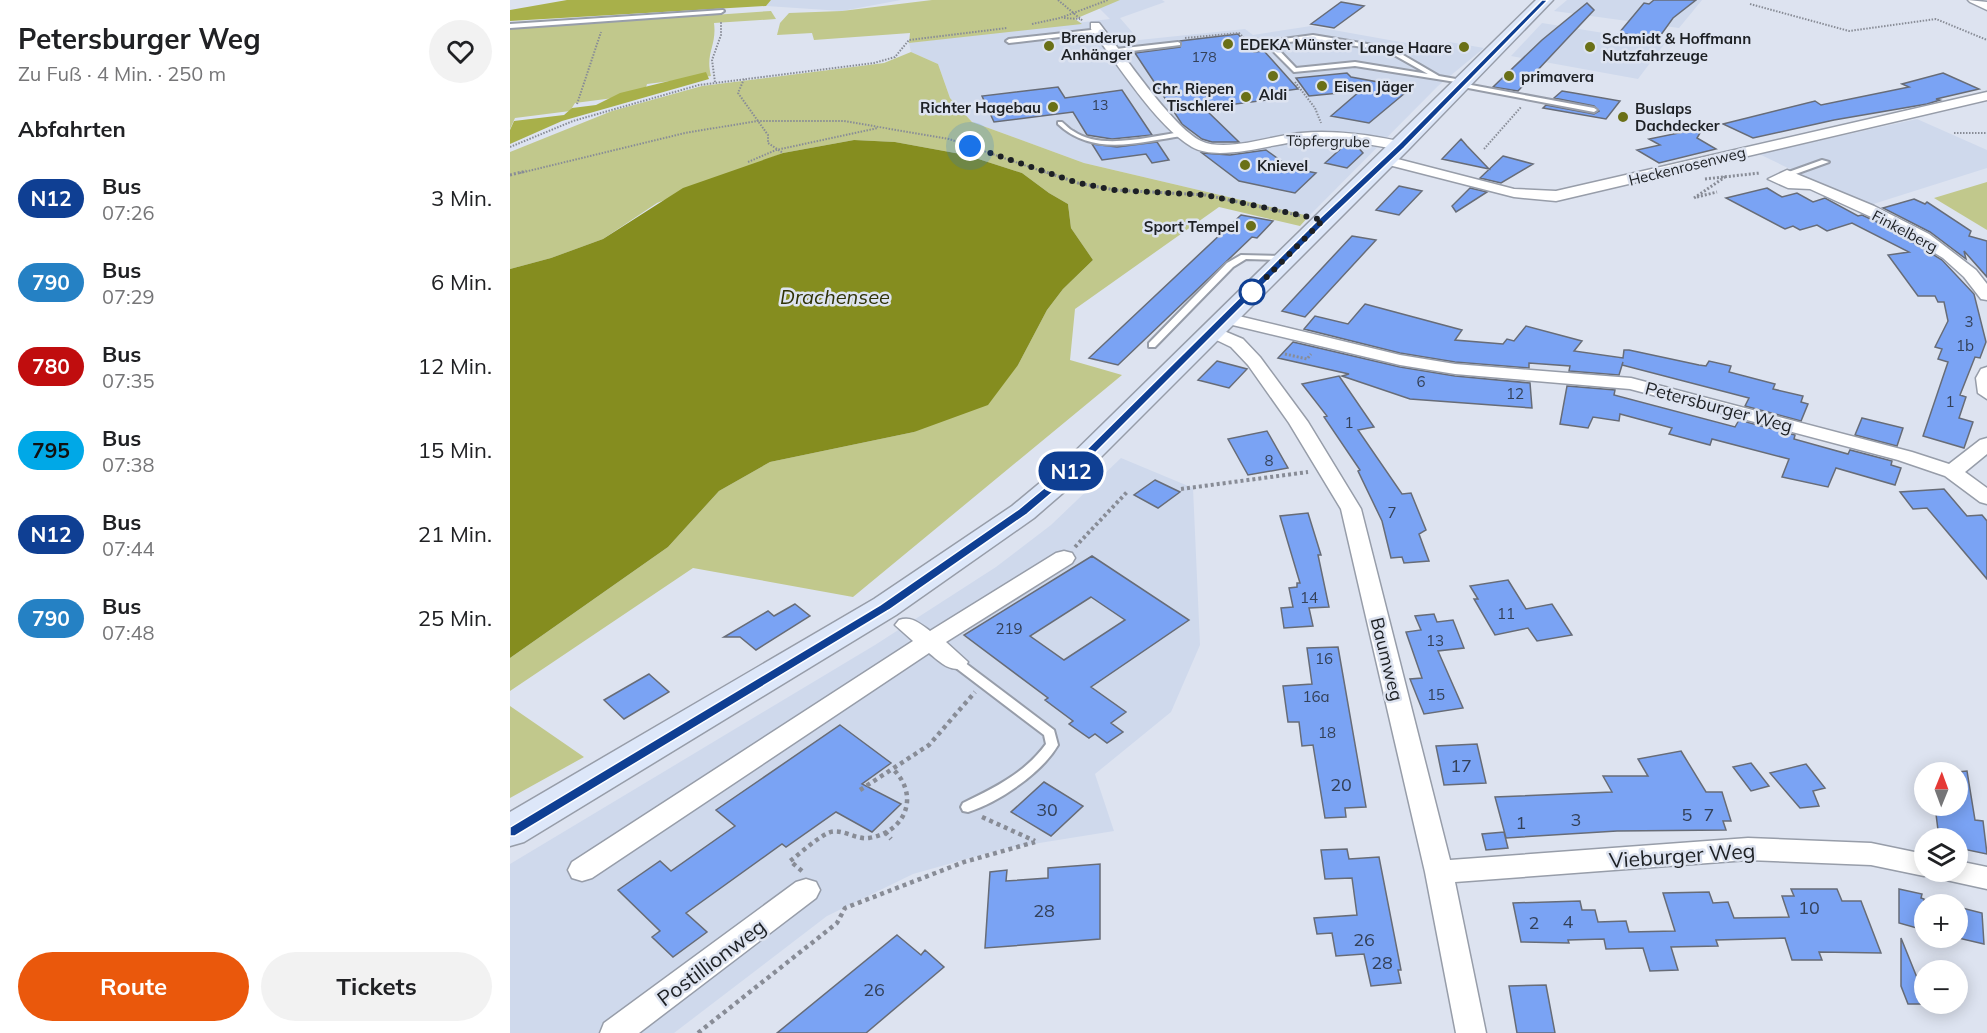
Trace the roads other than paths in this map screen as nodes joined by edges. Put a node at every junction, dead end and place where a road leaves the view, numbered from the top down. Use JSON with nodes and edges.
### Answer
{"nodes":[{"id":1,"x":1545,"y":0,"type":"edge"},
{"id":2,"x":1974,"y":0,"type":"edge"},
{"id":3,"x":1987,"y":6,"type":"edge"},
{"id":4,"x":721,"y":11,"type":"road end"},
{"id":5,"x":510,"y":26,"type":"edge"},
{"id":6,"x":1097,"y":28,"type":"joint"},
{"id":7,"x":1009,"y":41,"type":"dead end"},
{"id":8,"x":1178,"y":44,"type":"dead end"},
{"id":9,"x":1116,"y":51,"type":"junction"},
{"id":10,"x":1437,"y":76,"type":"junction"},
{"id":11,"x":1464,"y":83,"type":"junction"},
{"id":12,"x":1987,"y":96,"type":"edge"},
{"id":13,"x":1963,"y":102,"type":"junction"},
{"id":14,"x":1594,"y":110,"type":"dead end"},
{"id":15,"x":1987,"y":112,"type":"edge"},
{"id":16,"x":1060,"y":123,"type":"dead end"},
{"id":17,"x":1182,"y":134,"type":"junction"},
{"id":18,"x":1394,"y":153,"type":"junction"},
{"id":19,"x":1825,"y":162,"type":"dead end"},
{"id":20,"x":1787,"y":174,"type":"joint"},
{"id":21,"x":1287,"y":258,"type":"junction"},
{"id":22,"x":1987,"y":296,"type":"edge"},
{"id":23,"x":1219,"y":325,"type":"junction"},
{"id":24,"x":1152,"y":345,"type":"dead end"},
{"id":25,"x":1987,"y":373,"type":"edge"},
{"id":26,"x":1987,"y":393,"type":"edge"},
{"id":27,"x":1987,"y":444,"type":"edge"},
{"id":28,"x":1952,"y":472,"type":"junction"},
{"id":29,"x":1987,"y":498,"type":"edge"},
{"id":30,"x":1064,"y":558,"type":"road end"},
{"id":31,"x":896,"y":616,"type":"junction"},
{"id":32,"x":929,"y":642,"type":"junction"},
{"id":33,"x":956,"y":662,"type":"joint"},
{"id":34,"x":968,"y":807,"type":"road end"},
{"id":35,"x":510,"y":831,"type":"edge"},
{"id":36,"x":1914,"y":863,"type":"edge"},
{"id":37,"x":582,"y":870,"type":"dead end"},
{"id":38,"x":1439,"y":872,"type":"junction"},
{"id":39,"x":1968,"y":874,"type":"edge"},
{"id":40,"x":1987,"y":878,"type":"edge"},
{"id":41,"x":806,"y":883,"type":"road end"},
{"id":42,"x":615,"y":1033,"type":"edge"},
{"id":43,"x":1471,"y":1033,"type":"edge"}],
"edges":[{"from":1,"to":11,"type":"main road"},
{"from":2,"to":3,"type":"street"},
{"from":4,"to":5,"type":"lane"},
{"from":6,"to":7,"type":"lane"},
{"from":6,"to":9,"type":"street","name":"Töpfergrube"},
{"from":8,"to":9,"type":"lane"},
{"from":9,"to":17,"type":"street","name":"Töpfergrube"},
{"from":10,"to":10,"type":"lane"},
{"from":10,"to":11,"type":"lane"},
{"from":11,"to":14,"type":"lane"},
{"from":11,"to":18,"type":"main road"},
{"from":12,"to":13,"type":"street","name":"Heckenrosenweg"},
{"from":13,"to":15,"type":"street"},
{"from":13,"to":18,"type":"street","name":"Heckenrosenweg"},
{"from":16,"to":17,"type":"lane"},
{"from":17,"to":18,"type":"street","name":"Töpfergrube"},
{"from":18,"to":21,"type":"main road"},
{"from":19,"to":20,"type":"lane"},
{"from":20,"to":22,"type":"street","name":"Finkelberg"},
{"from":21,"to":23,"type":"main road"},
{"from":21,"to":24,"type":"lane"},
{"from":23,"to":28,"type":"street","name":"Petersburger Weg"},
{"from":23,"to":31,"type":"main road"},
{"from":23,"to":38,"type":"street","name":"Baumweg"},
{"from":25,"to":26,"type":"street"},
{"from":27,"to":28,"type":"street"},
{"from":28,"to":29,"type":"street","name":"Petersburger Weg"},
{"from":30,"to":32,"type":"street"},
{"from":31,"to":32,"type":"street"},
{"from":31,"to":35,"type":"main road"},
{"from":32,"to":33,"type":"street"},
{"from":32,"to":37,"type":"street"},
{"from":33,"to":34,"type":"lane"},
{"from":36,"to":38,"type":"street","name":"Vieburger Weg"},
{"from":38,"to":43,"type":"street","name":"Baumweg"},
{"from":39,"to":40,"type":"street"},
{"from":41,"to":42,"type":"street","name":"Postillionweg"}]}
